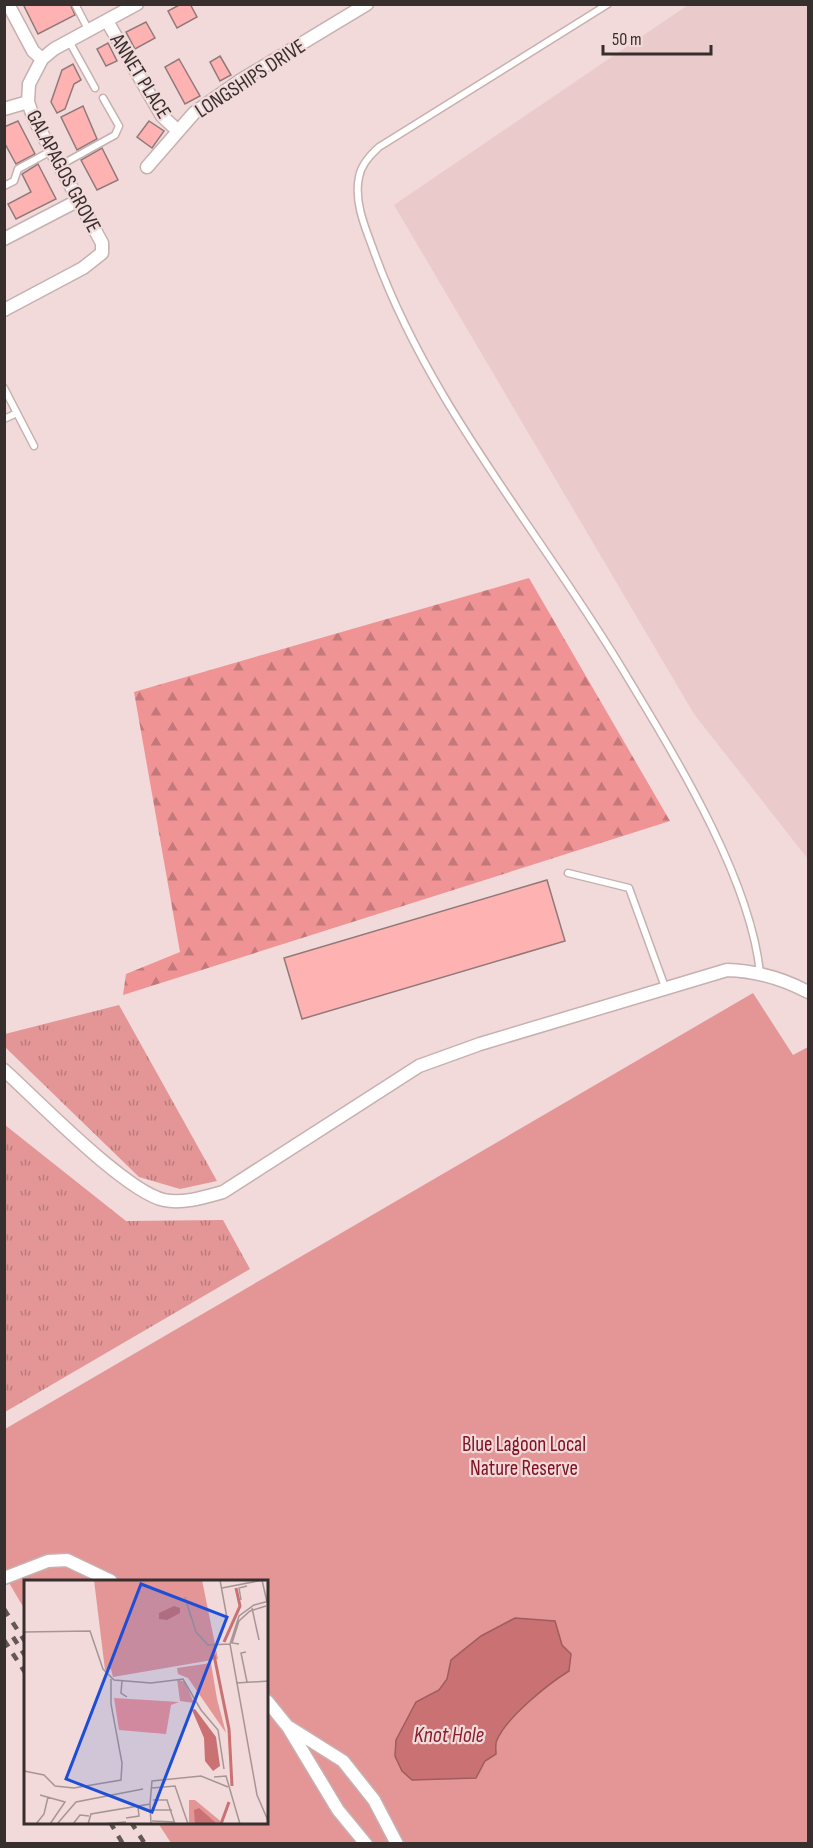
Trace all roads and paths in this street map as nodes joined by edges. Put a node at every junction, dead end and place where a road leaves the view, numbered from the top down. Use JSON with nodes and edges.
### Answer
{"nodes":[{"id":1,"x":75,"y":4,"type":"edge"},
{"id":2,"x":367,"y":4,"type":"edge"},
{"id":3,"x":608,"y":4,"type":"edge"},
{"id":4,"x":136,"y":5,"type":"edge"},
{"id":5,"x":8,"y":10,"type":"edge"},
{"id":6,"x":107,"y":21,"type":"junction"},
{"id":7,"x":89,"y":31,"type":"junction"},
{"id":8,"x":69,"y":41,"type":"junction"},
{"id":9,"x":42,"y":59,"type":"junction"},
{"id":10,"x":96,"y":88,"type":"dead end"},
{"id":11,"x":103,"y":98,"type":"dead end"},
{"id":12,"x":28,"y":102,"type":"junction"},
{"id":13,"x":4,"y":109,"type":"edge"},
{"id":14,"x":177,"y":130,"type":"junction"},
{"id":15,"x":51,"y":151,"type":"junction"},
{"id":16,"x":59,"y":166,"type":"junction"},
{"id":17,"x":147,"y":167,"type":"dead end"},
{"id":18,"x":4,"y":186,"type":"edge"},
{"id":19,"x":79,"y":200,"type":"junction"},
{"id":20,"x":4,"y":239,"type":"edge"},
{"id":21,"x":4,"y":310,"type":"edge"},
{"id":22,"x":4,"y":388,"type":"edge"},
{"id":23,"x":17,"y":413,"type":"junction"},
{"id":24,"x":4,"y":419,"type":"edge"},
{"id":25,"x":34,"y":446,"type":"dead end"},
{"id":26,"x":568,"y":873,"type":"dead end"},
{"id":27,"x":760,"y":973,"type":"junction"},
{"id":28,"x":665,"y":987,"type":"junction"},
{"id":29,"x":808,"y":992,"type":"edge"},
{"id":30,"x":4,"y":1070,"type":"edge"},
{"id":31,"x":4,"y":1578,"type":"edge"},
{"id":32,"x":109,"y":1580,"type":"edge"},
{"id":33,"x":268,"y":1702,"type":"edge"},
{"id":34,"x":288,"y":1727,"type":"junction"},
{"id":35,"x":366,"y":1844,"type":"edge"},
{"id":36,"x":397,"y":1844,"type":"edge"}],
"edges":[{"from":1,"to":7,"type":"lane"},
{"from":2,"to":14,"type":"street","name":"LONGSHIPS DRIVE"},
{"from":3,"to":27,"type":"lane"},
{"from":4,"to":6,"type":"street"},
{"from":5,"to":9,"type":"street"},
{"from":6,"to":7,"type":"street"},
{"from":6,"to":14,"type":"street","name":"ANNET PLACE"},
{"from":7,"to":8,"type":"street"},
{"from":8,"to":9,"type":"street"},
{"from":8,"to":10,"type":"lane"},
{"from":9,"to":12,"type":"street","name":"GALAPAGOS GROVE"},
{"from":11,"to":16,"type":"lane"},
{"from":12,"to":13,"type":"street"},
{"from":12,"to":15,"type":"street","name":"GALAPAGOS GROVE"},
{"from":14,"to":17,"type":"street","name":"LONGSHIPS DRIVE"},
{"from":15,"to":16,"type":"street","name":"GALAPAGOS GROVE"},
{"from":15,"to":18,"type":"lane"},
{"from":16,"to":19,"type":"street","name":"GALAPAGOS GROVE"},
{"from":19,"to":20,"type":"street"},
{"from":19,"to":21,"type":"street","name":"GALAPAGOS GROVE"},
{"from":22,"to":23,"type":"lane"},
{"from":23,"to":24,"type":"lane"},
{"from":23,"to":25,"type":"lane"},
{"from":26,"to":28,"type":"lane"},
{"from":27,"to":28,"type":"street"},
{"from":27,"to":29,"type":"street"},
{"from":28,"to":30,"type":"street"},
{"from":31,"to":32,"type":"street"},
{"from":33,"to":34,"type":"street"},
{"from":34,"to":35,"type":"street"},
{"from":34,"to":36,"type":"street"}]}
